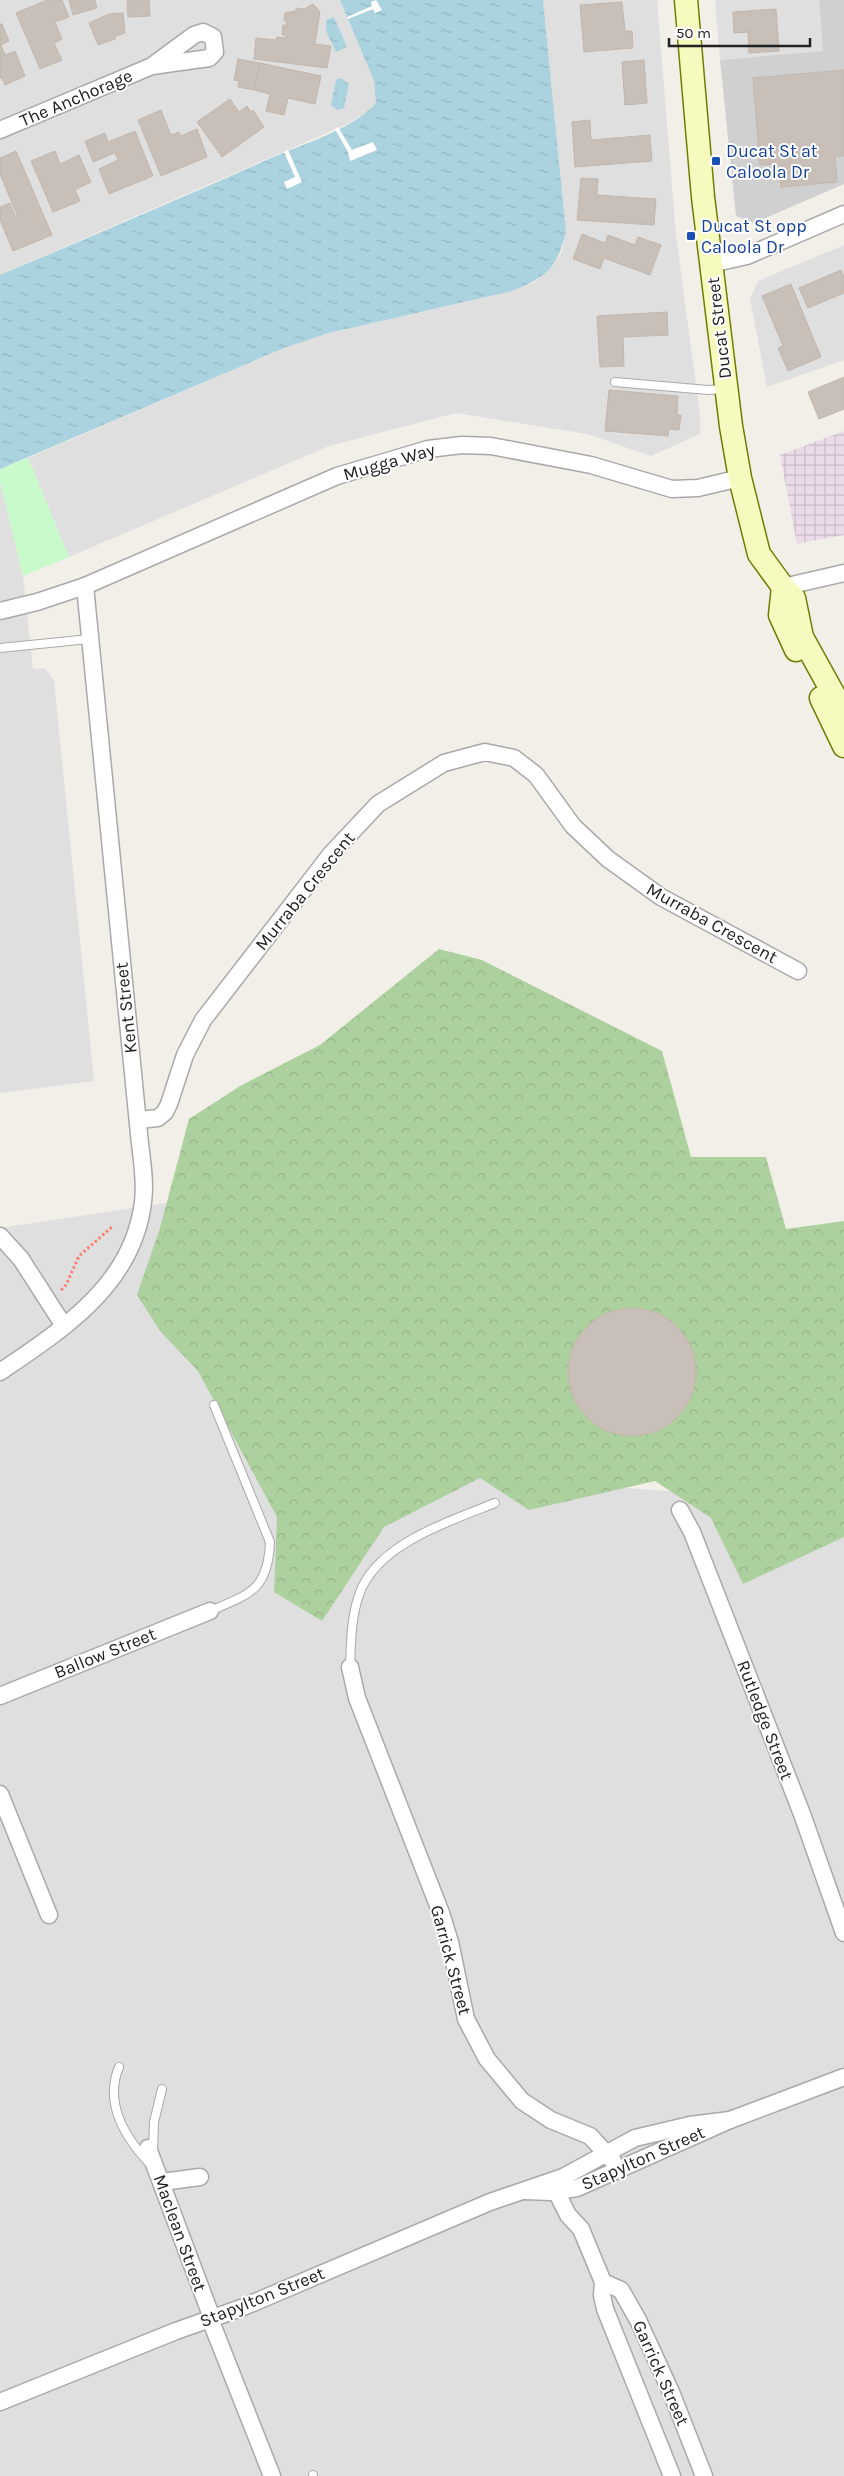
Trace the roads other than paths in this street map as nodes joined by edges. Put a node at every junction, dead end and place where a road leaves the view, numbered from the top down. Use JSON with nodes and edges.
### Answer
{"nodes":[{"id":1,"x":686,"y":0,"type":"edge"},
{"id":2,"x":152,"y":66,"type":"dead end"},
{"id":3,"x":0,"y":130,"type":"edge"},
{"id":4,"x":844,"y":214,"type":"edge"},
{"id":5,"x":711,"y":264,"type":"junction"},
{"id":6,"x":615,"y":382,"type":"dead end"},
{"id":7,"x":726,"y":388,"type":"junction"},
{"id":8,"x":740,"y":478,"type":"junction"},
{"id":9,"x":844,"y":573,"type":"edge"},
{"id":10,"x":85,"y":586,"type":"junction"},
{"id":11,"x":782,"y":587,"type":"junction"},
{"id":12,"x":0,"y":612,"type":"edge"},
{"id":13,"x":89,"y":639,"type":"junction"},
{"id":14,"x":0,"y":648,"type":"edge"},
{"id":15,"x":844,"y":713,"type":"edge"},
{"id":16,"x":844,"y":746,"type":"edge"},
{"id":17,"x":798,"y":971,"type":"dead end"},
{"id":18,"x":138,"y":1120,"type":"junction"},
{"id":19,"x":0,"y":1236,"type":"edge"},
{"id":20,"x":64,"y":1326,"type":"junction"},
{"id":21,"x":0,"y":1372,"type":"edge"},
{"id":22,"x":214,"y":1405,"type":"dead end"},
{"id":23,"x":495,"y":1503,"type":"dead end"},
{"id":24,"x":680,"y":1510,"type":"dead end"},
{"id":25,"x":210,"y":1610,"type":"joint"},
{"id":26,"x":350,"y":1667,"type":"joint"},
{"id":27,"x":0,"y":1696,"type":"edge"},
{"id":28,"x":0,"y":1794,"type":"edge"},
{"id":29,"x":49,"y":1915,"type":"dead end"},
{"id":30,"x":844,"y":1933,"type":"edge"},
{"id":31,"x":119,"y":2067,"type":"dead end"},
{"id":32,"x":844,"y":2077,"type":"edge"},
{"id":33,"x":162,"y":2089,"type":"dead end"},
{"id":34,"x":730,"y":2120,"type":"junction"},
{"id":35,"x":607,"y":2153,"type":"junction"},
{"id":36,"x":156,"y":2166,"type":"junction"},
{"id":37,"x":619,"y":2168,"type":"junction"},
{"id":38,"x":579,"y":2170,"type":"junction"},
{"id":39,"x":200,"y":2177,"type":"dead end"},
{"id":40,"x":524,"y":2191,"type":"junction"},
{"id":41,"x":556,"y":2191,"type":"junction"},
{"id":42,"x":603,"y":2282,"type":"junction"},
{"id":43,"x":211,"y":2319,"type":"junction"},
{"id":44,"x":0,"y":2402,"type":"edge"},
{"id":45,"x":272,"y":2476,"type":"edge"},
{"id":46,"x":672,"y":2476,"type":"edge"},
{"id":47,"x":704,"y":2476,"type":"edge"}],
"edges":[{"from":1,"to":5,"type":"street","name":"Ducat Street"},
{"from":2,"to":3,"type":"street","name":"The Anchorage"},
{"from":4,"to":5,"type":"street"},
{"from":5,"to":7,"type":"street","name":"Ducat Street"},
{"from":6,"to":7,"type":"lane"},
{"from":7,"to":8,"type":"street","name":"Ducat Street"},
{"from":8,"to":10,"type":"street","name":"Mugga Way"},
{"from":8,"to":11,"type":"street","name":"Ducat Street"},
{"from":9,"to":11,"type":"street"},
{"from":10,"to":12,"type":"street","name":"Mugga Way"},
{"from":10,"to":13,"type":"street","name":"Kent Street"},
{"from":11,"to":15,"type":"street","name":"Ducat Street"},
{"from":11,"to":16,"type":"street"},
{"from":13,"to":14,"type":"lane"},
{"from":13,"to":18,"type":"street","name":"Kent Street"},
{"from":17,"to":18,"type":"street","name":"Murraba Crescent"},
{"from":18,"to":20,"type":"street","name":"Kent Street"},
{"from":19,"to":20,"type":"street"},
{"from":20,"to":21,"type":"street","name":"Kent Street"},
{"from":22,"to":25,"type":"lane"},
{"from":23,"to":26,"type":"lane"},
{"from":24,"to":30,"type":"street","name":"Rutledge Street"},
{"from":25,"to":27,"type":"street","name":"Ballow Street"},
{"from":26,"to":35,"type":"street","name":"Garrick Street"},
{"from":28,"to":29,"type":"street"},
{"from":31,"to":36,"type":"lane"},
{"from":32,"to":34,"type":"street","name":"Stapylton Street"},
{"from":33,"to":36,"type":"lane"},
{"from":34,"to":35,"type":"street","name":"Stapylton Street"},
{"from":34,"to":37,"type":"street","name":"Stapylton Street"},
{"from":35,"to":37,"type":"street","name":"Garrick Street"},
{"from":35,"to":38,"type":"street","name":"Stapylton Street"},
{"from":36,"to":39,"type":"street"},
{"from":36,"to":43,"type":"street","name":"Maclean Street"},
{"from":37,"to":41,"type":"street","name":"Stapylton Street"},
{"from":38,"to":40,"type":"street","name":"Stapylton Street"},
{"from":38,"to":41,"type":"street"},
{"from":40,"to":41,"type":"street","name":"Stapylton Street"},
{"from":40,"to":43,"type":"street","name":"Stapylton Street"},
{"from":41,"to":42,"type":"street","name":"Garrick Street"},
{"from":42,"to":46,"type":"street","name":"Garrick Street"},
{"from":42,"to":47,"type":"street","name":"Garrick Street"},
{"from":43,"to":44,"type":"street","name":"Stapylton Street"},
{"from":43,"to":45,"type":"street","name":"Maclean Street"}]}
